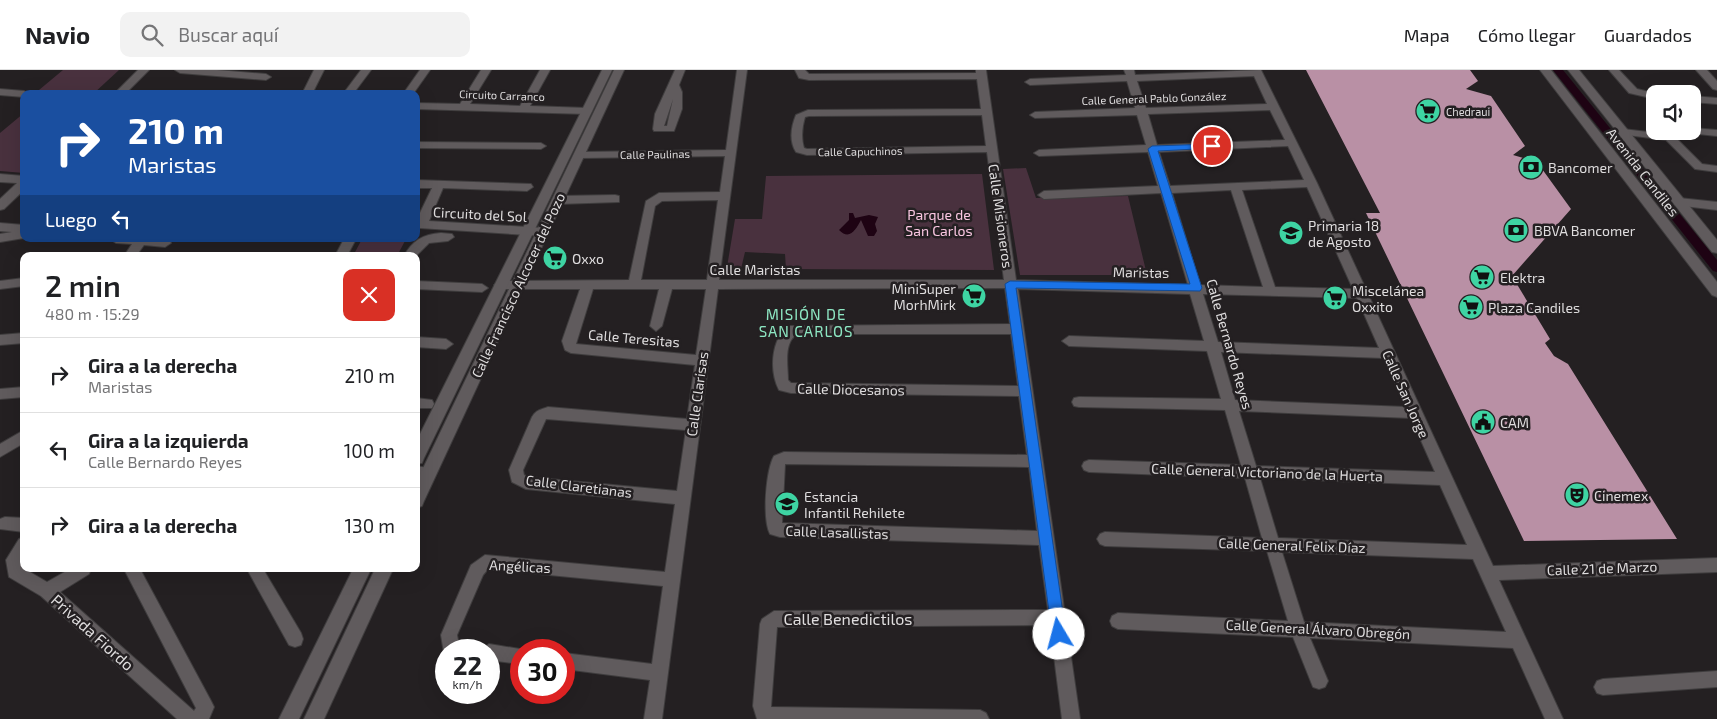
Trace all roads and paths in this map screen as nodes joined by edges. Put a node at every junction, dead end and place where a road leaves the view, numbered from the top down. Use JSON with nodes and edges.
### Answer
{"nodes":[{"id":1,"x":144,"y":70,"type":"edge"},
{"id":2,"x":180,"y":70,"type":"edge"},
{"id":3,"x":319,"y":70,"type":"edge"},
{"id":4,"x":366,"y":70,"type":"edge"},
{"id":5,"x":425,"y":70,"type":"edge"},
{"id":6,"x":486,"y":70,"type":"edge"},
{"id":7,"x":545,"y":70,"type":"edge"},
{"id":8,"x":607,"y":70,"type":"edge"},
{"id":9,"x":619,"y":70,"type":"edge"},
{"id":10,"x":680,"y":70,"type":"edge"},
{"id":11,"x":742,"y":70,"type":"edge"},
{"id":12,"x":800,"y":70,"type":"edge"},
{"id":13,"x":1545,"y":70,"type":"edge"},
{"id":14,"x":1573,"y":70,"type":"edge"},
{"id":15,"x":1614,"y":70,"type":"edge"},
{"id":16,"x":1701,"y":70,"type":"edge"},
{"id":17,"x":1257,"y":71,"type":"edge"},
{"id":18,"x":981,"y":73,"type":"edge"},
{"id":19,"x":1130,"y":74,"type":"edge"},
{"id":20,"x":266,"y":77,"type":"dead end"},
{"id":21,"x":1030,"y":82,"type":"dead end"},
{"id":22,"x":676,"y":87,"type":"dead end"},
{"id":23,"x":1717,"y":87,"type":"edge"},
{"id":24,"x":124,"y":90,"type":"edge"},
{"id":25,"x":309,"y":90,"type":"edge"},
{"id":26,"x":351,"y":90,"type":"edge"},
{"id":27,"x":411,"y":90,"type":"edge"},
{"id":28,"x":0,"y":92,"type":"edge"},
{"id":29,"x":20,"y":94,"type":"edge"},
{"id":30,"x":1646,"y":94,"type":"edge"},
{"id":31,"x":1701,"y":99,"type":"edge"},
{"id":32,"x":1717,"y":100,"type":"edge"},
{"id":33,"x":420,"y":106,"type":"edge"},
{"id":34,"x":464,"y":106,"type":"junction"},
{"id":35,"x":1273,"y":107,"type":"junction"},
{"id":36,"x":524,"y":108,"type":"junction"},
{"id":37,"x":587,"y":110,"type":"junction"},
{"id":38,"x":1142,"y":111,"type":"junction"},
{"id":39,"x":987,"y":112,"type":"junction"},
{"id":40,"x":1035,"y":115,"type":"dead end"},
{"id":41,"x":1646,"y":128,"type":"edge"},
{"id":42,"x":1621,"y":129,"type":"junction"},
{"id":43,"x":1701,"y":132,"type":"edge"},
{"id":44,"x":1717,"y":133,"type":"edge"},
{"id":45,"x":1291,"y":143,"type":"junction"},
{"id":46,"x":420,"y":144,"type":"edge"},
{"id":47,"x":541,"y":146,"type":"dead end"},
{"id":48,"x":1152,"y":149,"type":"junction"},
{"id":49,"x":992,"y":150,"type":"junction"},
{"id":50,"x":730,"y":153,"type":"junction"},
{"id":51,"x":1038,"y":153,"type":"dead end"},
{"id":52,"x":580,"y":155,"type":"junction"},
{"id":53,"x":1717,"y":169,"type":"edge"},
{"id":54,"x":0,"y":178,"type":"edge"},
{"id":55,"x":20,"y":181,"type":"edge"},
{"id":56,"x":1311,"y":183,"type":"junction"},
{"id":57,"x":420,"y":184,"type":"edge"},
{"id":58,"x":439,"y":185,"type":"junction"},
{"id":59,"x":20,"y":186,"type":"edge"},
{"id":60,"x":1234,"y":186,"type":"junction"},
{"id":61,"x":527,"y":187,"type":"dead end"},
{"id":62,"x":1164,"y":188,"type":"junction"},
{"id":63,"x":1044,"y":195,"type":"dead end"},
{"id":64,"x":724,"y":196,"type":"junction"},
{"id":65,"x":615,"y":199,"type":"dead end"},
{"id":66,"x":558,"y":200,"type":"junction"},
{"id":67,"x":0,"y":206,"type":"edge"},
{"id":68,"x":1682,"y":206,"type":"junction"},
{"id":69,"x":1717,"y":206,"type":"edge"},
{"id":70,"x":1717,"y":213,"type":"edge"},
{"id":71,"x":0,"y":227,"type":"edge"},
{"id":72,"x":20,"y":229,"type":"edge"},
{"id":73,"x":20,"y":235,"type":"edge"},
{"id":74,"x":524,"y":236,"type":"junction"},
{"id":75,"x":541,"y":237,"type":"junction"},
{"id":76,"x":0,"y":238,"type":"edge"},
{"id":77,"x":420,"y":241,"type":"edge"},
{"id":78,"x":153,"y":242,"type":"edge"},
{"id":79,"x":165,"y":243,"type":"dead end"},
{"id":80,"x":1717,"y":249,"type":"edge"},
{"id":81,"x":20,"y":282,"type":"edge"},
{"id":82,"x":518,"y":284,"type":"junction"},
{"id":83,"x":588,"y":284,"type":"junction"},
{"id":84,"x":634,"y":284,"type":"junction"},
{"id":85,"x":667,"y":284,"type":"junction"},
{"id":86,"x":712,"y":284,"type":"junction"},
{"id":87,"x":1010,"y":284,"type":"junction"},
{"id":88,"x":0,"y":285,"type":"edge"},
{"id":89,"x":420,"y":285,"type":"edge"},
{"id":90,"x":500,"y":285,"type":"junction"},
{"id":91,"x":482,"y":288,"type":"dead end"},
{"id":92,"x":1197,"y":288,"type":"junction"},
{"id":93,"x":1270,"y":290,"type":"junction"},
{"id":94,"x":1717,"y":292,"type":"edge"},
{"id":95,"x":1360,"y":294,"type":"junction"},
{"id":96,"x":656,"y":326,"type":"dead end"},
{"id":97,"x":1016,"y":329,"type":"junction"},
{"id":98,"x":20,"y":338,"type":"edge"},
{"id":99,"x":0,"y":340,"type":"edge"},
{"id":100,"x":1069,"y":341,"type":"dead end"},
{"id":101,"x":420,"y":342,"type":"edge"},
{"id":102,"x":446,"y":344,"type":"dead end"},
{"id":103,"x":1214,"y":347,"type":"junction"},
{"id":104,"x":1387,"y":353,"type":"junction"},
{"id":105,"x":702,"y":361,"type":"junction"},
{"id":106,"x":1025,"y":391,"type":"junction"},
{"id":107,"x":20,"y":392,"type":"edge"},
{"id":108,"x":0,"y":394,"type":"edge"},
{"id":109,"x":1080,"y":402,"type":"dead end"},
{"id":110,"x":1230,"y":405,"type":"junction"},
{"id":111,"x":1414,"y":413,"type":"junction"},
{"id":112,"x":693,"y":425,"type":"junction"},
{"id":113,"x":20,"y":438,"type":"edge"},
{"id":114,"x":420,"y":450,"type":"edge"},
{"id":115,"x":0,"y":451,"type":"edge"},
{"id":116,"x":1035,"y":460,"type":"junction"},
{"id":117,"x":1089,"y":466,"type":"dead end"},
{"id":118,"x":1251,"y":472,"type":"junction"},
{"id":119,"x":423,"y":473,"type":"edge"},
{"id":120,"x":1445,"y":479,"type":"junction"},
{"id":121,"x":683,"y":498,"type":"junction"},
{"id":122,"x":5,"y":524,"type":"dead end"},
{"id":123,"x":20,"y":525,"type":"edge"},
{"id":124,"x":1046,"y":538,"type":"junction"},
{"id":125,"x":1105,"y":539,"type":"dead end"},
{"id":126,"x":1272,"y":544,"type":"junction"},
{"id":127,"x":20,"y":550,"type":"edge"},
{"id":128,"x":1478,"y":552,"type":"junction"},
{"id":129,"x":1717,"y":565,"type":"edge"},
{"id":130,"x":78,"y":572,"type":"edge"},
{"id":131,"x":134,"y":572,"type":"edge"},
{"id":132,"x":257,"y":572,"type":"edge"},
{"id":133,"x":361,"y":572,"type":"edge"},
{"id":134,"x":383,"y":572,"type":"edge"},
{"id":135,"x":1488,"y":573,"type":"junction"},
{"id":136,"x":672,"y":580,"type":"junction"},
{"id":137,"x":47,"y":590,"type":"junction"},
{"id":138,"x":1057,"y":617,"type":"junction"},
{"id":139,"x":1118,"y":621,"type":"dead end"},
{"id":140,"x":1298,"y":628,"type":"junction"},
{"id":141,"x":296,"y":639,"type":"dead end"},
{"id":142,"x":449,"y":639,"type":"edge"},
{"id":143,"x":1518,"y":640,"type":"junction"},
{"id":144,"x":575,"y":662,"type":"edge"},
{"id":145,"x":659,"y":673,"type":"junction"},
{"id":146,"x":1717,"y":680,"type":"edge"},
{"id":147,"x":1319,"y":681,"type":"dead end"},
{"id":148,"x":1603,"y":687,"type":"dead end"},
{"id":149,"x":190,"y":719,"type":"edge"},
{"id":150,"x":200,"y":719,"type":"edge"},
{"id":151,"x":289,"y":719,"type":"edge"},
{"id":152,"x":314,"y":719,"type":"edge"},
{"id":153,"x":652,"y":719,"type":"edge"},
{"id":154,"x":980,"y":719,"type":"edge"},
{"id":155,"x":1071,"y":719,"type":"edge"},
{"id":156,"x":1554,"y":719,"type":"edge"}],
"edges":[{"from":1,"to":24,"type":"street"},
{"from":2,"to":20,"type":"street"},
{"from":3,"to":25,"type":"street"},
{"from":4,"to":26,"type":"street"},
{"from":5,"to":27,"type":"street"},
{"from":6,"to":34,"type":"street"},
{"from":7,"to":36,"type":"street"},
{"from":8,"to":37,"type":"street","name":"Calle Francisco Alcocer del Pozo"},
{"from":9,"to":52,"type":"street","name":"Calle Francisco Alcocer del Pozo"},
{"from":10,"to":22,"type":"street"},
{"from":11,"to":50,"type":"street","name":"Calle Clarisas"},
{"from":12,"to":18,"type":"street"},
{"from":13,"to":94,"type":"street","name":"Avenida Candiles"},
{"from":14,"to":42,"type":"street","name":"Avenida Candiles"},
{"from":15,"to":30,"type":"street"},
{"from":16,"to":23,"type":"street"},
{"from":17,"to":19,"type":"street"},
{"from":17,"to":35,"type":"street","name":"Calle San Jorge"},
{"from":18,"to":39,"type":"street","name":"Calle Misioneros"},
{"from":19,"to":21,"type":"street"},
{"from":19,"to":38,"type":"street","name":"Calle Bernardo Reyes"},
{"from":28,"to":29,"type":"street"},
{"from":31,"to":32,"type":"street"},
{"from":33,"to":34,"type":"street","name":"Circuito Carranco"},
{"from":34,"to":36,"type":"street","name":"Circuito Carranco"},
{"from":35,"to":38,"type":"street","name":"Calle General Pablo González"},
{"from":35,"to":45,"type":"street","name":"Calle San Jorge"},
{"from":36,"to":37,"type":"street","name":"Circuito Carranco"},
{"from":37,"to":74,"type":"street","name":"Calle Francisco Alcocer del Pozo"},
{"from":38,"to":40,"type":"street","name":"Calle General Pablo González"},
{"from":38,"to":48,"type":"street","name":"Calle Bernardo Reyes"},
{"from":39,"to":49,"type":"street","name":"Calle Misioneros"},
{"from":39,"to":49,"type":"street","name":"Calle Capuchinos"},
{"from":41,"to":42,"type":"street"},
{"from":42,"to":53,"type":"street"},
{"from":42,"to":68,"type":"street","name":"Avenida Candiles"},
{"from":43,"to":44,"type":"street"},
{"from":45,"to":48,"type":"street"},
{"from":45,"to":56,"type":"street","name":"Calle San Jorge"},
{"from":46,"to":47,"type":"street"},
{"from":48,"to":51,"type":"street"},
{"from":48,"to":62,"type":"street","name":"Calle Bernardo Reyes"},
{"from":49,"to":87,"type":"street","name":"Calle Misioneros"},
{"from":50,"to":52,"type":"street","name":"Calle Paulinas"},
{"from":50,"to":64,"type":"street","name":"Calle Clarisas"},
{"from":52,"to":66,"type":"street","name":"Calle Francisco Alcocer del Pozo"},
{"from":54,"to":55,"type":"street"},
{"from":56,"to":60,"type":"street"},
{"from":56,"to":95,"type":"street","name":"Calle San Jorge"},
{"from":57,"to":58,"type":"street","name":"Circuito del Sol"},
{"from":58,"to":61,"type":"street"},
{"from":58,"to":74,"type":"street","name":"Circuito del Sol"},
{"from":59,"to":67,"type":"street"},
{"from":60,"to":62,"type":"street"},
{"from":60,"to":93,"type":"street"},
{"from":62,"to":63,"type":"street"},
{"from":62,"to":92,"type":"street","name":"Calle Bernardo Reyes"},
{"from":64,"to":84,"type":"street"},
{"from":64,"to":86,"type":"street","name":"Calle Clarisas"},
{"from":65,"to":66,"type":"street"},
{"from":66,"to":75,"type":"street","name":"Calle Francisco Alcocer del Pozo"},
{"from":68,"to":69,"type":"street"},
{"from":68,"to":70,"type":"street"},
{"from":68,"to":80,"type":"street","name":"Avenida Candiles"},
{"from":71,"to":72,"type":"street"},
{"from":73,"to":76,"type":"street"},
{"from":74,"to":75,"type":"street","name":"Circuito del Sol"},
{"from":74,"to":77,"type":"street","name":"Circuito del Sol"},
{"from":74,"to":90,"type":"street","name":"Calle Francisco Alcocer del Pozo"},
{"from":75,"to":82,"type":"street","name":"Calle Francisco Alcocer del Pozo"},
{"from":78,"to":79,"type":"street"},
{"from":81,"to":88,"type":"street"},
{"from":82,"to":83,"type":"street","name":"Calle Maristas"},
{"from":82,"to":90,"type":"street","name":"Calle Maristas"},
{"from":82,"to":119,"type":"street","name":"Calle Francisco Alcocer del Pozo"},
{"from":83,"to":84,"type":"street","name":"Calle Maristas"},
{"from":83,"to":105,"type":"street","name":"Calle Teresitas"},
{"from":84,"to":85,"type":"street","name":"Calle Maristas"},
{"from":85,"to":86,"type":"street","name":"Calle Maristas"},
{"from":85,"to":96,"type":"street"},
{"from":86,"to":87,"type":"street","name":"Calle Maristas"},
{"from":86,"to":105,"type":"street","name":"Calle Clarisas"},
{"from":87,"to":92,"type":"street","name":"Maristas"},
{"from":87,"to":97,"type":"street","name":"Calle Misioneros"},
{"from":89,"to":91,"type":"street"},
{"from":90,"to":114,"type":"street","name":"Calle Francisco Alcocer del Pozo"},
{"from":92,"to":93,"type":"street","name":"Maristas"},
{"from":92,"to":103,"type":"street","name":"Calle Bernardo Reyes"},
{"from":93,"to":95,"type":"street","name":"Maristas"},
{"from":95,"to":104,"type":"street","name":"Calle San Jorge"},
{"from":97,"to":106,"type":"street","name":"Calle Misioneros"},
{"from":97,"to":106,"type":"street","name":"Calle Diocesanos"},
{"from":98,"to":99,"type":"street"},
{"from":100,"to":103,"type":"street"},
{"from":101,"to":102,"type":"street"},
{"from":103,"to":104,"type":"street"},
{"from":103,"to":110,"type":"street","name":"Calle Bernardo Reyes"},
{"from":104,"to":111,"type":"street","name":"Calle San Jorge"},
{"from":105,"to":112,"type":"street","name":"Calle Clarisas"},
{"from":106,"to":116,"type":"street","name":"Calle Misioneros"},
{"from":107,"to":108,"type":"street"},
{"from":109,"to":110,"type":"street"},
{"from":110,"to":111,"type":"street"},
{"from":110,"to":118,"type":"street","name":"Calle Bernardo Reyes"},
{"from":111,"to":120,"type":"street","name":"Calle San Jorge"},
{"from":112,"to":121,"type":"street","name":"Calle Clarisas"},
{"from":112,"to":121,"type":"street","name":"Calle Claretianas"},
{"from":113,"to":115,"type":"street"},
{"from":116,"to":124,"type":"street","name":"Calle Misioneros"},
{"from":116,"to":124,"type":"street","name":"Calle Lasallistas"},
{"from":117,"to":118,"type":"street","name":"Calle General Victoriano de la Huerta"},
{"from":118,"to":120,"type":"street","name":"Calle General Victoriano de la Huerta"},
{"from":118,"to":126,"type":"street","name":"Calle Bernardo Reyes"},
{"from":120,"to":128,"type":"street","name":"Calle San Jorge"},
{"from":121,"to":136,"type":"street","name":"Calle Clarisas"},
{"from":122,"to":123,"type":"street"},
{"from":124,"to":138,"type":"street","name":"Calle Misioneros"},
{"from":125,"to":126,"type":"street","name":"Calle General Felix Díaz"},
{"from":126,"to":128,"type":"street","name":"Calle General Felix Díaz"},
{"from":126,"to":140,"type":"street","name":"Calle Bernardo Reyes"},
{"from":127,"to":137,"type":"street","name":"Privada Fiordo"},
{"from":128,"to":135,"type":"street","name":"Calle San Jorge"},
{"from":129,"to":135,"type":"street","name":"Calle 21 de Marzo"},
{"from":130,"to":137,"type":"street"},
{"from":131,"to":150,"type":"street"},
{"from":132,"to":141,"type":"street"},
{"from":133,"to":151,"type":"street"},
{"from":134,"to":152,"type":"street"},
{"from":135,"to":143,"type":"street","name":"Calle San Jorge"},
{"from":136,"to":142,"type":"street","name":"Angélicas"},
{"from":136,"to":145,"type":"street","name":"Calle Clarisas"},
{"from":137,"to":149,"type":"street","name":"Privada Fiordo"},
{"from":138,"to":154,"type":"street","name":"Calle Benedictilos"},
{"from":138,"to":155,"type":"street","name":"Calle Misioneros"},
{"from":139,"to":140,"type":"street","name":"Calle General Álvaro Obregón"},
{"from":140,"to":143,"type":"street","name":"Calle General Álvaro Obregón"},
{"from":140,"to":147,"type":"street","name":"Calle Bernardo Reyes"},
{"from":143,"to":156,"type":"street","name":"Calle San Jorge"},
{"from":144,"to":145,"type":"street"},
{"from":145,"to":153,"type":"street","name":"Calle Clarisas"},
{"from":146,"to":148,"type":"street"}]}
